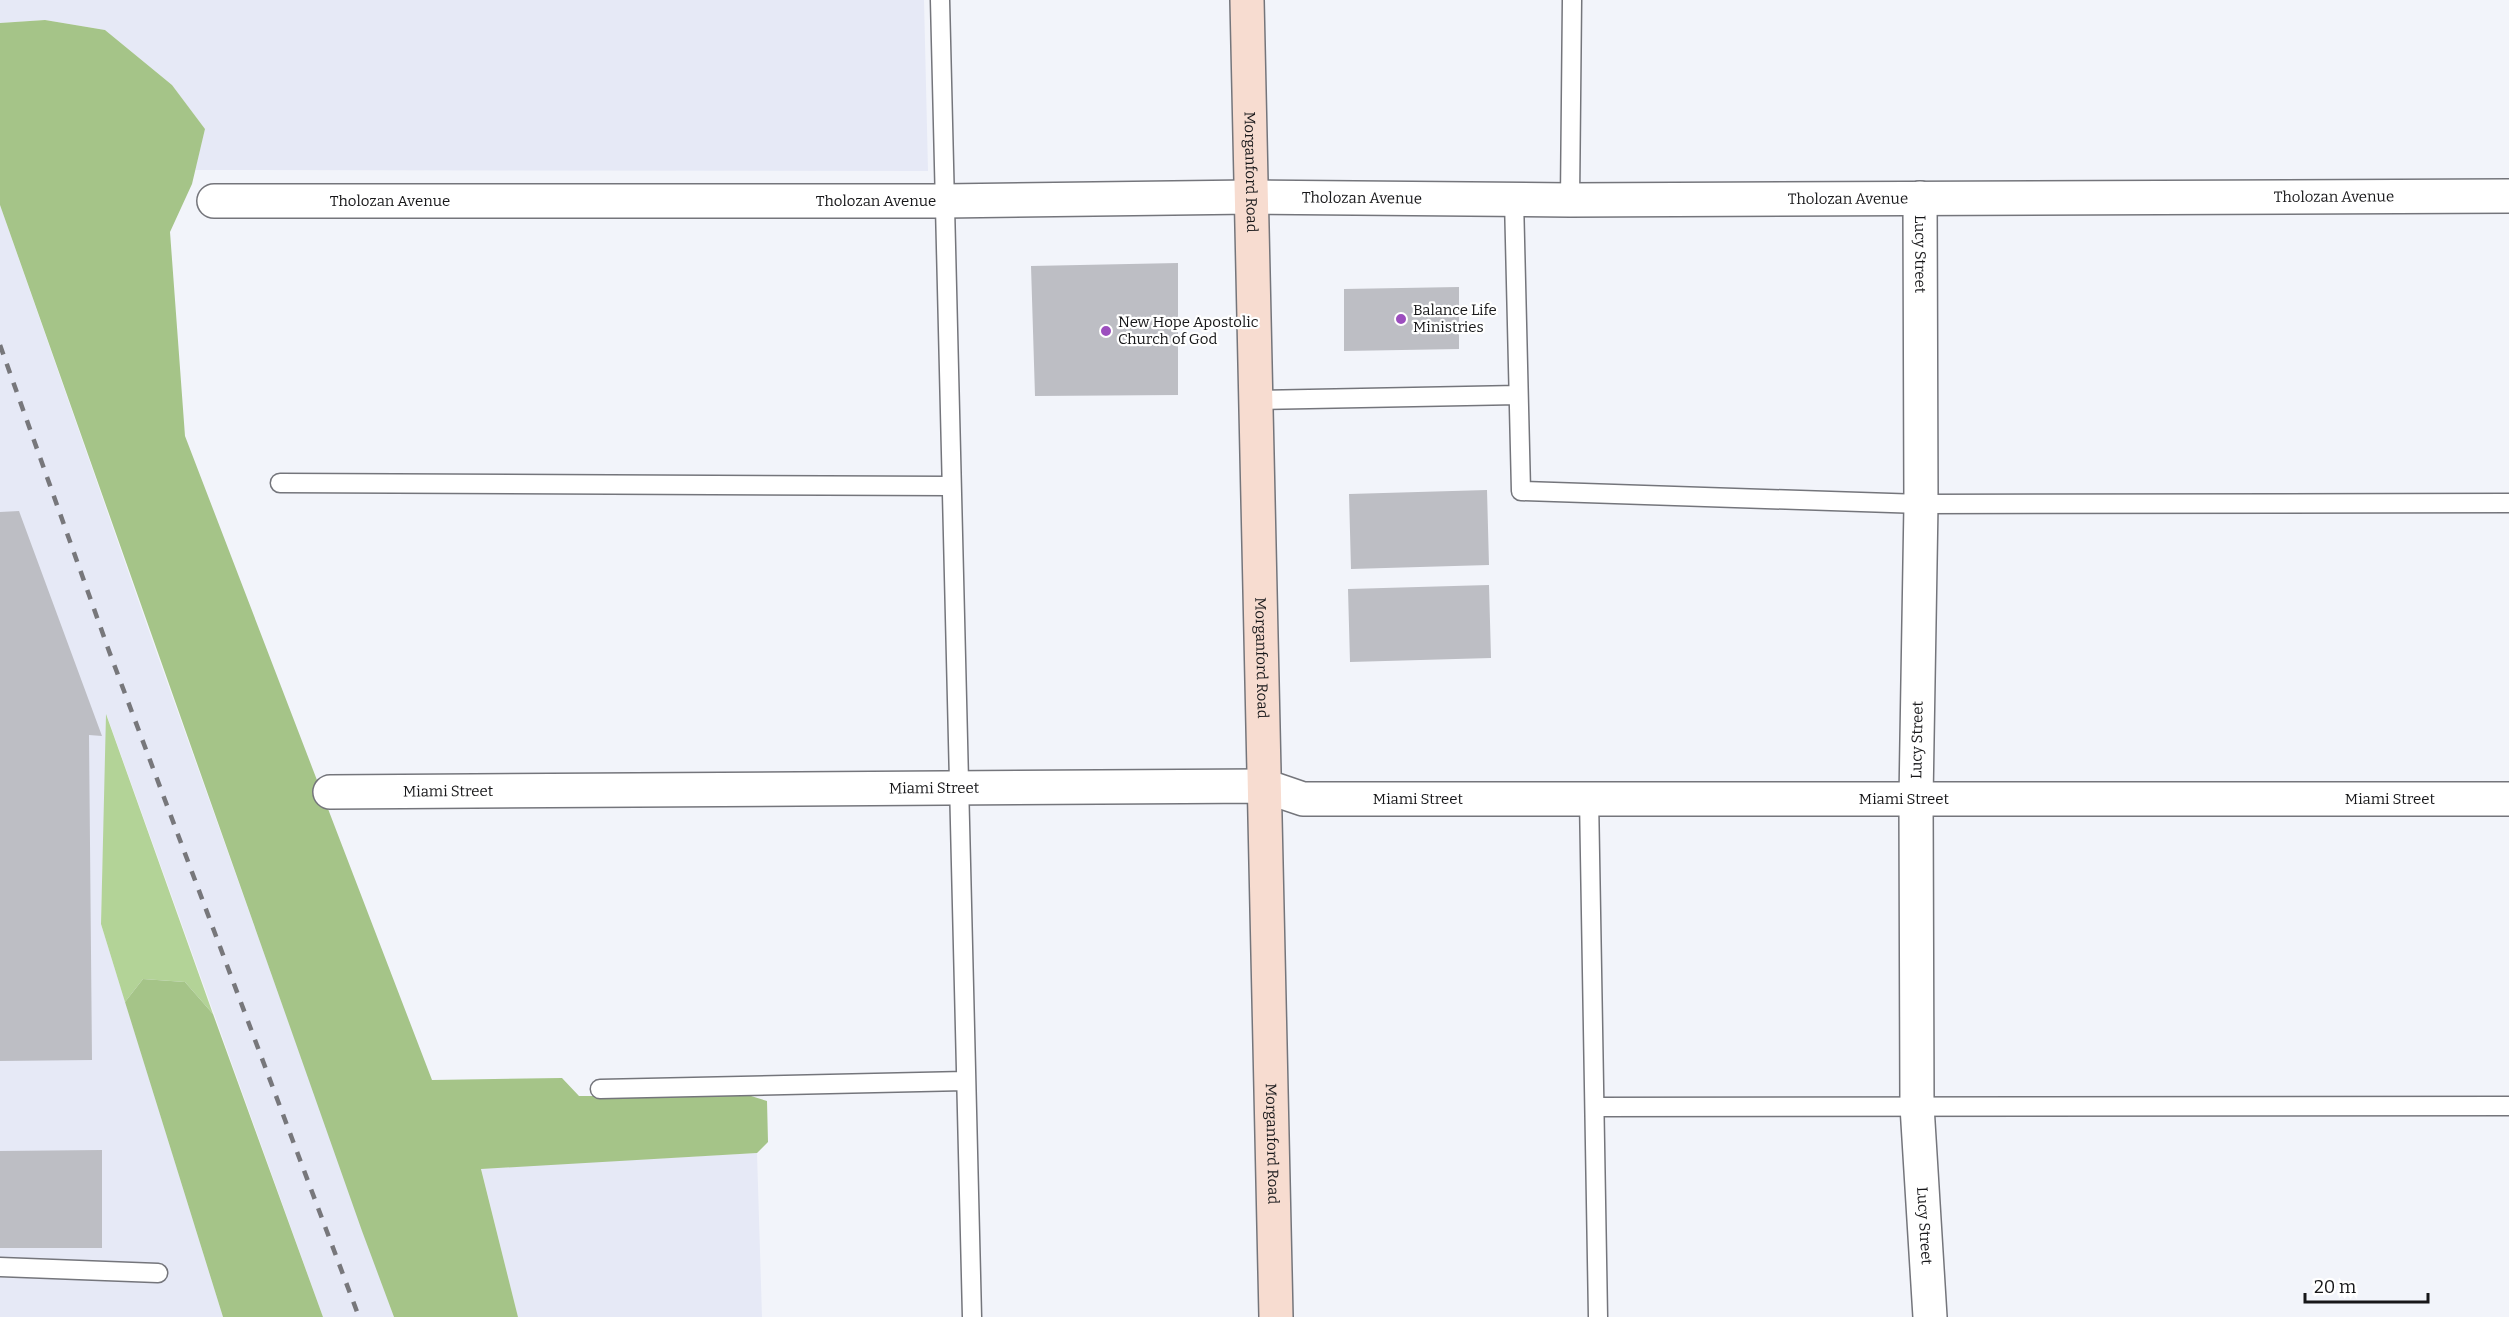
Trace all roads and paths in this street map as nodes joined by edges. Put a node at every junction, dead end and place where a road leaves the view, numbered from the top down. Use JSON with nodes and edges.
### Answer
{"nodes":[{"id":1,"x":940,"y":0,"type":"edge"},
{"id":2,"x":1247,"y":0,"type":"edge"},
{"id":3,"x":1572,"y":0,"type":"edge"},
{"id":4,"x":2509,"y":196,"type":"edge"},
{"id":5,"x":1251,"y":197,"type":"junction"},
{"id":6,"x":1920,"y":198,"type":"junction"},
{"id":7,"x":1514,"y":199,"type":"junction"},
{"id":8,"x":1570,"y":200,"type":"junction"},
{"id":9,"x":214,"y":201,"type":"dead end"},
{"id":10,"x":944,"y":201,"type":"junction"},
{"id":11,"x":1518,"y":394,"type":"junction"},
{"id":12,"x":1256,"y":400,"type":"junction"},
{"id":13,"x":280,"y":483,"type":"dead end"},
{"id":14,"x":950,"y":486,"type":"junction"},
{"id":15,"x":2509,"y":503,"type":"edge"},
{"id":16,"x":1921,"y":504,"type":"junction"},
{"id":17,"x":1264,"y":786,"type":"junction"},
{"id":18,"x":959,"y":788,"type":"junction"},
{"id":19,"x":330,"y":792,"type":"dead end"},
{"id":20,"x":1589,"y":797,"type":"junction"},
{"id":21,"x":1916,"y":799,"type":"junction"},
{"id":22,"x":2509,"y":800,"type":"edge"},
{"id":23,"x":965,"y":1081,"type":"junction"},
{"id":24,"x":600,"y":1089,"type":"dead end"},
{"id":25,"x":2509,"y":1106,"type":"edge"},
{"id":26,"x":1595,"y":1107,"type":"junction"},
{"id":27,"x":1917,"y":1107,"type":"junction"},
{"id":28,"x":0,"y":1267,"type":"edge"},
{"id":29,"x":158,"y":1273,"type":"dead end"},
{"id":30,"x":972,"y":1317,"type":"edge"},
{"id":31,"x":1276,"y":1317,"type":"edge"},
{"id":32,"x":1598,"y":1317,"type":"edge"},
{"id":33,"x":1930,"y":1317,"type":"edge"}],
"edges":[{"from":1,"to":10,"type":"lane"},
{"from":2,"to":5,"type":"street","name":"Morganford Road"},
{"from":3,"to":8,"type":"lane"},
{"from":4,"to":6,"type":"street","name":"Tholozan Avenue"},
{"from":5,"to":7,"type":"street","name":"Tholozan Avenue"},
{"from":5,"to":10,"type":"street","name":"Tholozan Avenue"},
{"from":5,"to":12,"type":"street","name":"Morganford Road"},
{"from":6,"to":8,"type":"street","name":"Tholozan Avenue"},
{"from":6,"to":16,"type":"street","name":"Lucy Street"},
{"from":7,"to":8,"type":"street","name":"Tholozan Avenue"},
{"from":7,"to":11,"type":"lane"},
{"from":9,"to":10,"type":"street","name":"Tholozan Avenue"},
{"from":10,"to":14,"type":"lane"},
{"from":11,"to":12,"type":"lane"},
{"from":11,"to":16,"type":"lane"},
{"from":12,"to":17,"type":"street","name":"Morganford Road"},
{"from":13,"to":14,"type":"lane"},
{"from":14,"to":18,"type":"lane"},
{"from":15,"to":16,"type":"lane"},
{"from":16,"to":21,"type":"street","name":"Lucy Street"},
{"from":17,"to":18,"type":"street","name":"Miami Street"},
{"from":17,"to":20,"type":"street","name":"Miami Street"},
{"from":17,"to":31,"type":"street","name":"Morganford Road"},
{"from":18,"to":19,"type":"street","name":"Miami Street"},
{"from":18,"to":23,"type":"lane"},
{"from":20,"to":21,"type":"street","name":"Miami Street"},
{"from":20,"to":26,"type":"lane"},
{"from":21,"to":22,"type":"street","name":"Miami Street"},
{"from":21,"to":27,"type":"street","name":"Lucy Street"},
{"from":23,"to":24,"type":"lane"},
{"from":23,"to":30,"type":"lane"},
{"from":25,"to":27,"type":"lane"},
{"from":26,"to":27,"type":"lane"},
{"from":26,"to":32,"type":"lane"},
{"from":27,"to":33,"type":"street","name":"Lucy Street"},
{"from":28,"to":29,"type":"lane"}]}
